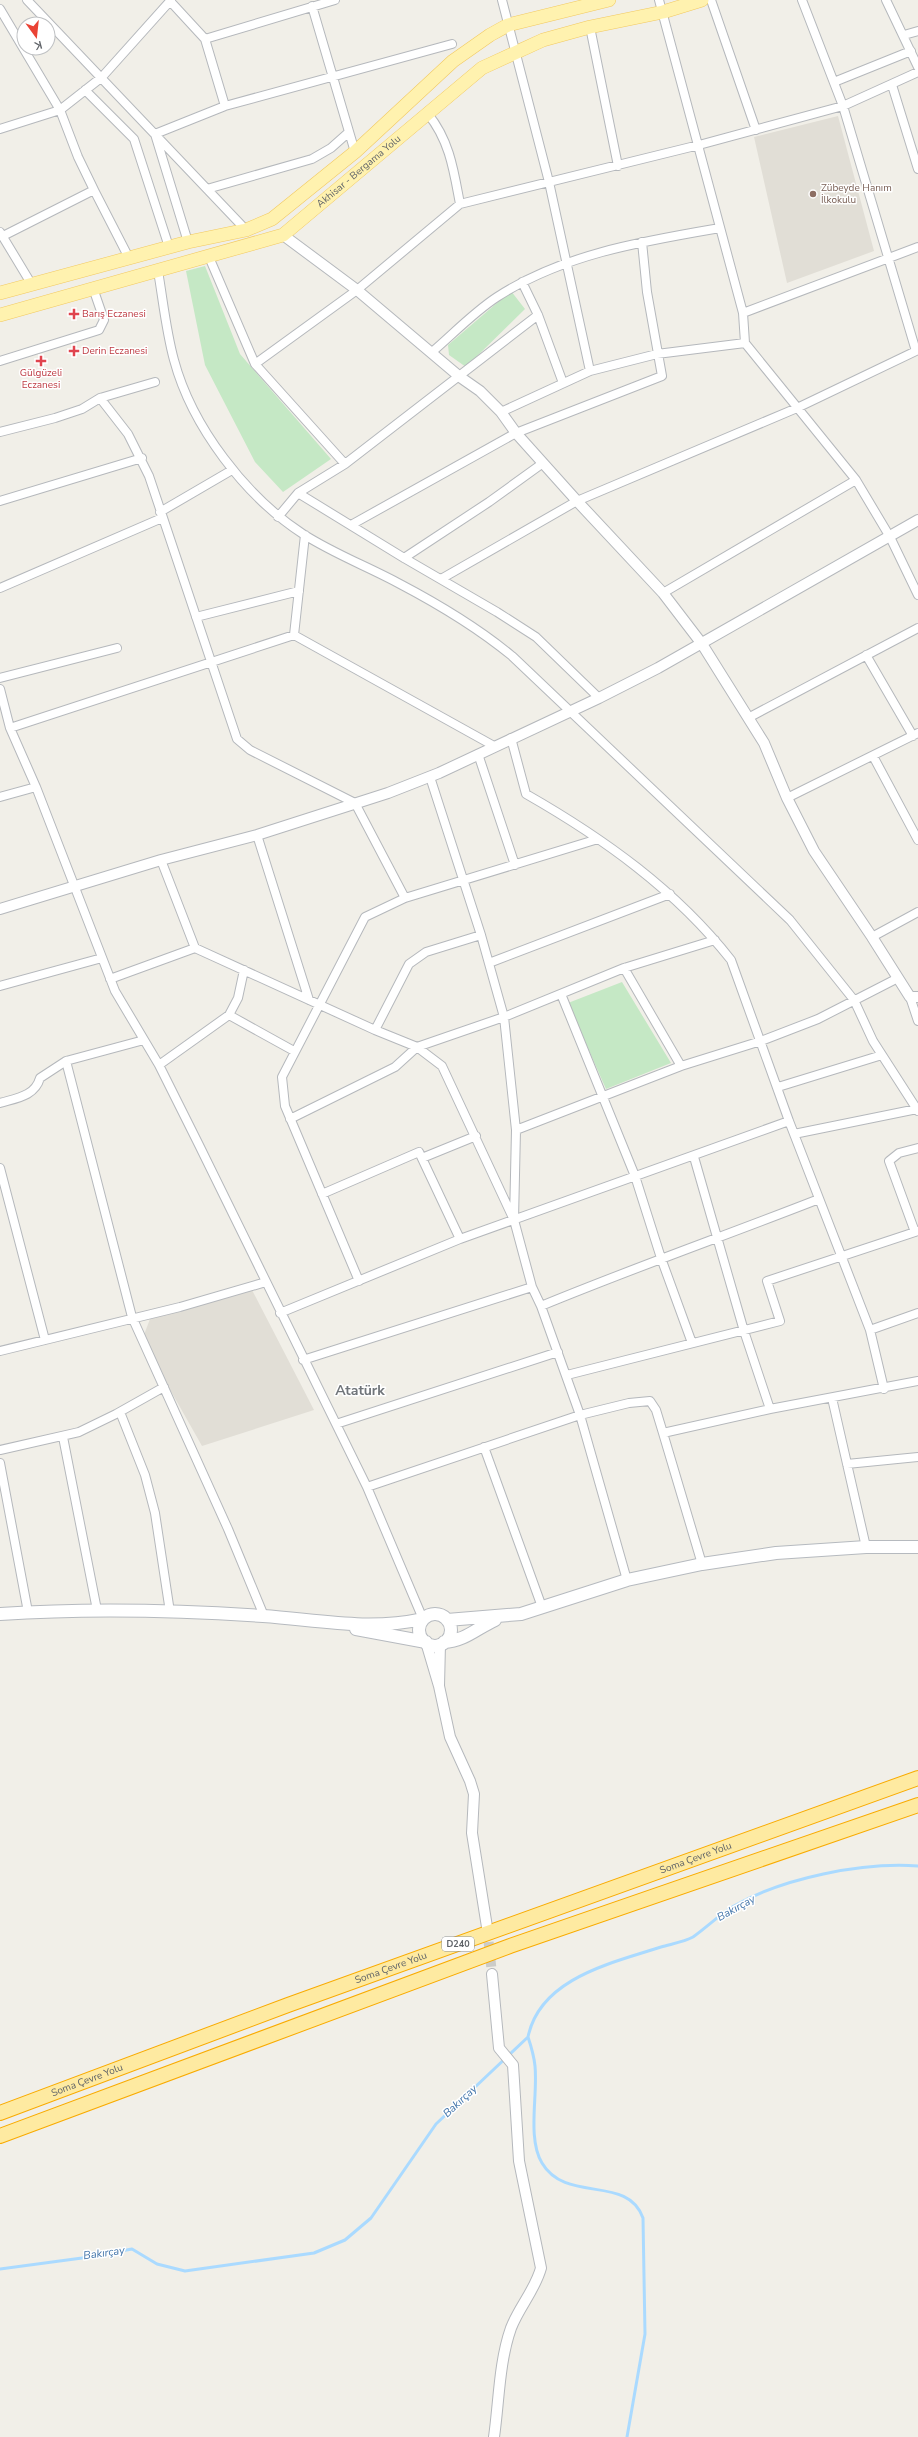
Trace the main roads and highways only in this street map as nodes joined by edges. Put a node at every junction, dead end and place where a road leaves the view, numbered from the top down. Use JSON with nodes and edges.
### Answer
{"nodes":[{"id":1,"x":609,"y":0,"type":"edge"},
{"id":2,"x":702,"y":0,"type":"edge"},
{"id":3,"x":661,"y":6,"type":"edge"},
{"id":4,"x":0,"y":293,"type":"edge"},
{"id":5,"x":0,"y":315,"type":"edge"},
{"id":6,"x":918,"y":1547,"type":"edge"},
{"id":7,"x":0,"y":1614,"type":"edge"},
{"id":8,"x":501,"y":1617,"type":"junction"},
{"id":9,"x":423,"y":1619,"type":"junction"},
{"id":10,"x":447,"y":1620,"type":"junction"},
{"id":11,"x":346,"y":1625,"type":"junction"},
{"id":12,"x":426,"y":1642,"type":"junction"},
{"id":13,"x":442,"y":1643,"type":"junction"},
{"id":14,"x":918,"y":1778,"type":"edge"},
{"id":15,"x":918,"y":1805,"type":"edge"},
{"id":16,"x":0,"y":2113,"type":"edge"},
{"id":17,"x":0,"y":2136,"type":"edge"}],
"edges":[{"from":1,"to":4,"type":"main road","name":"Akhisar - Bergama Yolu"},
{"from":2,"to":3,"type":"main road","name":"Akhisar - Bergama Yolu"},
{"from":3,"to":5,"type":"main road","name":"Akhisar - Bergama Yolu"},
{"from":6,"to":8,"type":"main road"},
{"from":7,"to":11,"type":"main road"},
{"from":8,"to":10,"type":"main road"},
{"from":8,"to":13,"type":"main road"},
{"from":9,"to":10,"type":"main road"},
{"from":9,"to":11,"type":"main road"},
{"from":9,"to":12,"type":"main road"},
{"from":10,"to":13,"type":"main road"},
{"from":11,"to":12,"type":"main road"},
{"from":12,"to":13,"type":"main road"},
{"from":14,"to":16,"type":"highway","name":"Soma Çevre Yolu","number":"D240"},
{"from":15,"to":17,"type":"highway","name":"Soma Çevre Yolu","number":"D240"}]}
